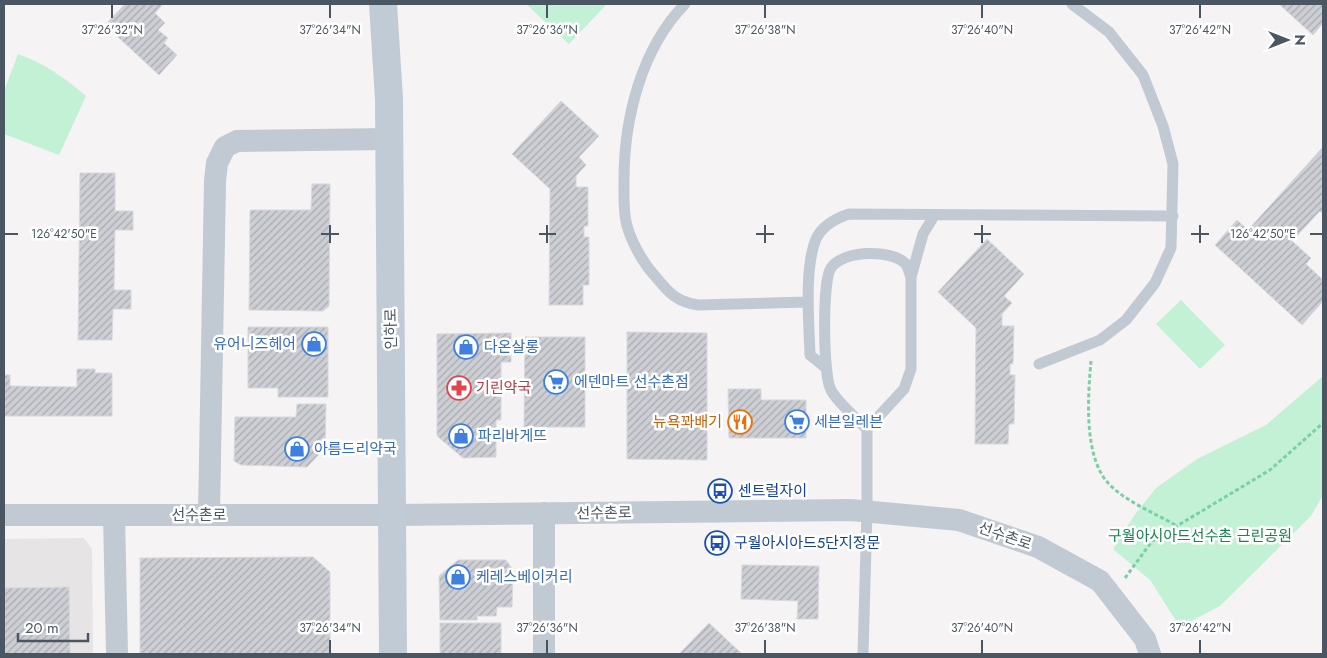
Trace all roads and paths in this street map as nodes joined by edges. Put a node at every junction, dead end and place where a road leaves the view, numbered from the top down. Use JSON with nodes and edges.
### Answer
{"nodes":[{"id":1,"x":383,"y":4,"type":"edge"},
{"id":2,"x":686,"y":4,"type":"edge"},
{"id":3,"x":1072,"y":4,"type":"edge"},
{"id":4,"x":389,"y":139,"type":"junction"},
{"id":5,"x":934,"y":216,"type":"junction"},
{"id":6,"x":1173,"y":216,"type":"junction"},
{"id":7,"x":911,"y":277,"type":"junction"},
{"id":8,"x":808,"y":302,"type":"junction"},
{"id":9,"x":1092,"y":343,"type":"junction"},
{"id":10,"x":1039,"y":364,"type":"dead end"},
{"id":11,"x":825,"y":367,"type":"junction"},
{"id":12,"x":1323,"y":423,"type":"edge"},
{"id":13,"x":868,"y":429,"type":"junction"},
{"id":14,"x":868,"y":512,"type":"junction"},
{"id":15,"x":544,"y":513,"type":"junction"},
{"id":16,"x":4,"y":515,"type":"edge"},
{"id":17,"x":114,"y":515,"type":"junction"},
{"id":18,"x":209,"y":515,"type":"junction"},
{"id":19,"x":393,"y":515,"type":"junction"},
{"id":20,"x":1177,"y":526,"type":"junction"},
{"id":21,"x":1112,"y":596,"type":"junction"},
{"id":22,"x":116,"y":654,"type":"edge"},
{"id":23,"x":393,"y":654,"type":"edge"},
{"id":24,"x":544,"y":654,"type":"edge"},
{"id":25,"x":863,"y":654,"type":"edge"},
{"id":26,"x":1150,"y":654,"type":"edge"}],
"edges":[{"from":1,"to":4,"type":"main road","name":"인하로"},
{"from":2,"to":8,"type":"lane"},
{"from":3,"to":6,"type":"lane"},
{"from":4,"to":18,"type":"street"},
{"from":4,"to":19,"type":"main road","name":"인하로"},
{"from":5,"to":6,"type":"lane"},
{"from":5,"to":7,"type":"lane"},
{"from":5,"to":8,"type":"lane"},
{"from":6,"to":9,"type":"lane"},
{"from":7,"to":11,"type":"lane"},
{"from":7,"to":13,"type":"lane"},
{"from":8,"to":11,"type":"lane"},
{"from":9,"to":10,"type":"lane"},
{"from":9,"to":20,"type":"path"},
{"from":11,"to":13,"type":"lane"},
{"from":12,"to":20,"type":"path"},
{"from":13,"to":14,"type":"lane"},
{"from":14,"to":15,"type":"street","name":"선수촌로"},
{"from":14,"to":21,"type":"street","name":"선수촌로"},
{"from":14,"to":25,"type":"lane"},
{"from":15,"to":19,"type":"street","name":"선수촌로"},
{"from":15,"to":24,"type":"street"},
{"from":16,"to":17,"type":"street","name":"선수촌로"},
{"from":17,"to":18,"type":"street","name":"선수촌로"},
{"from":17,"to":22,"type":"street"},
{"from":18,"to":19,"type":"street","name":"선수촌로"},
{"from":19,"to":23,"type":"main road","name":"인하로"},
{"from":20,"to":21,"type":"path"},
{"from":21,"to":26,"type":"street","name":"선수촌로"}]}
